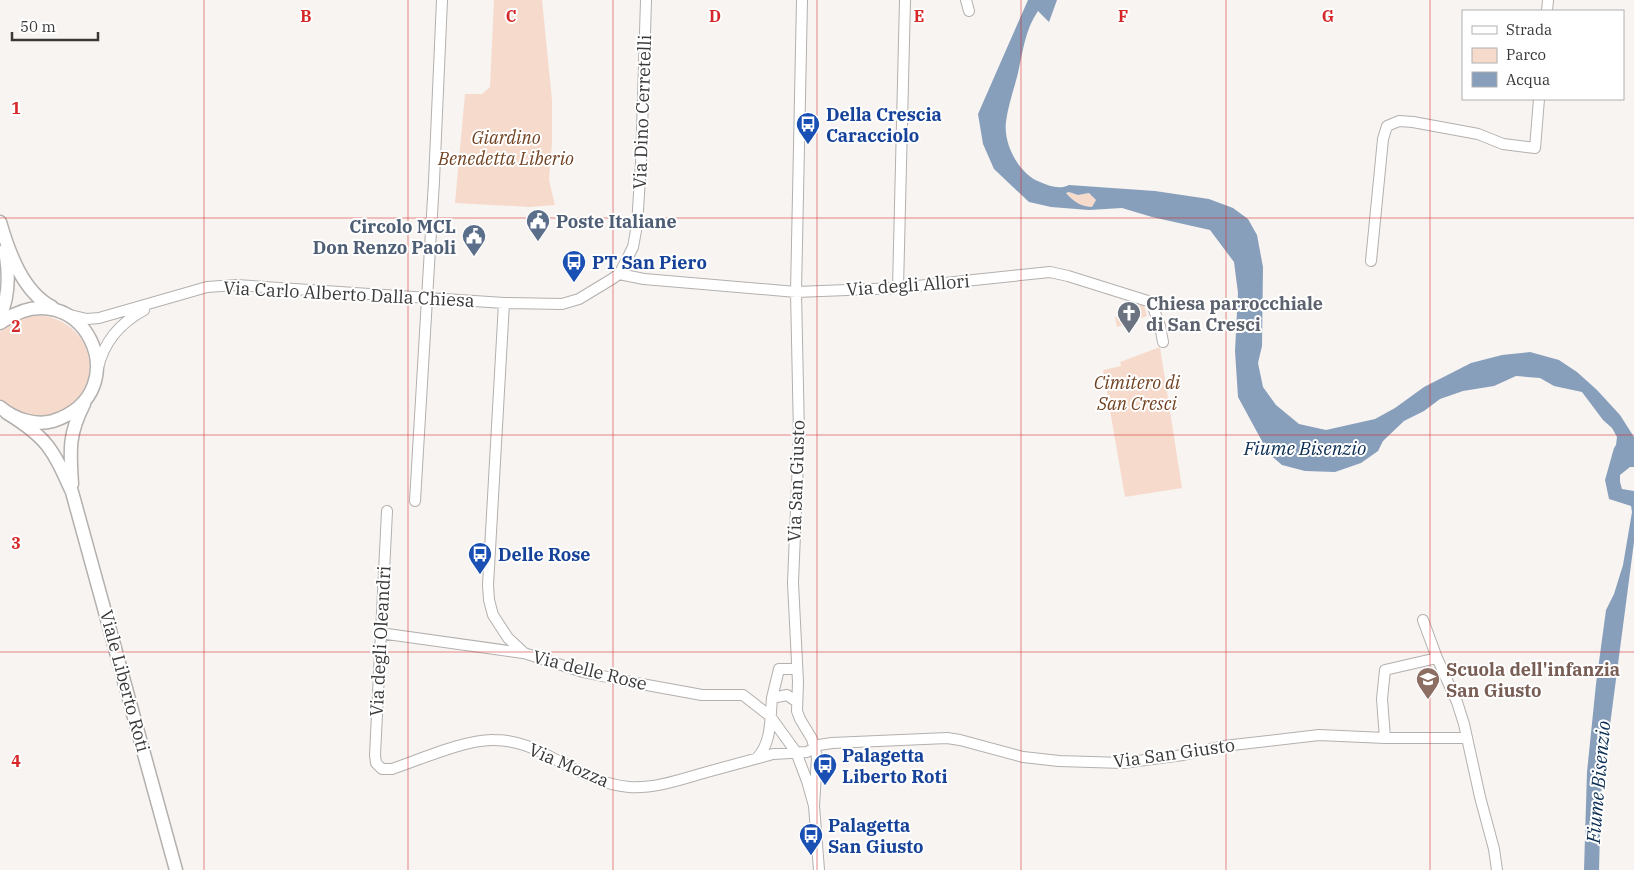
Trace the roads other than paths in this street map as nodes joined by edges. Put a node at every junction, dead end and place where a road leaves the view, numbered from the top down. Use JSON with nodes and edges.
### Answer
{"nodes":[{"id":1,"x":442,"y":0,"type":"edge"},
{"id":2,"x":802,"y":0,"type":"edge"},
{"id":3,"x":905,"y":0,"type":"edge"},
{"id":4,"x":966,"y":0,"type":"edge"},
{"id":5,"x":645,"y":2,"type":"edge"},
{"id":6,"x":969,"y":11,"type":"dead end"},
{"id":7,"x":1540,"y":100,"type":"edge"},
{"id":8,"x":1,"y":225,"type":"edge"},
{"id":9,"x":1371,"y":261,"type":"dead end"},
{"id":10,"x":619,"y":274,"type":"junction"},
{"id":11,"x":898,"y":288,"type":"junction"},
{"id":12,"x":796,"y":292,"type":"junction"},
{"id":13,"x":426,"y":297,"type":"junction"},
{"id":14,"x":165,"y":299,"type":"junction"},
{"id":15,"x":504,"y":303,"type":"junction"},
{"id":16,"x":62,"y":312,"type":"junction"},
{"id":17,"x":0,"y":316,"type":"edge"},
{"id":18,"x":0,"y":323,"type":"edge"},
{"id":19,"x":1162,"y":342,"type":"dead end"},
{"id":20,"x":95,"y":380,"type":"junction"},
{"id":21,"x":4,"y":410,"type":"edge"},
{"id":22,"x":72,"y":492,"type":"junction"},
{"id":23,"x":415,"y":501,"type":"dead end"},
{"id":24,"x":387,"y":511,"type":"dead end"},
{"id":25,"x":1423,"y":620,"type":"dead end"},
{"id":26,"x":380,"y":633,"type":"junction"},
{"id":27,"x":524,"y":653,"type":"junction"},
{"id":28,"x":1437,"y":658,"type":"junction"},
{"id":29,"x":797,"y":670,"type":"junction"},
{"id":30,"x":772,"y":698,"type":"junction"},
{"id":31,"x":797,"y":702,"type":"junction"},
{"id":32,"x":770,"y":716,"type":"junction"},
{"id":33,"x":1385,"y":738,"type":"junction"},
{"id":34,"x":1466,"y":738,"type":"junction"},
{"id":35,"x":815,"y":747,"type":"junction"},
{"id":36,"x":796,"y":752,"type":"junction"},
{"id":37,"x":757,"y":758,"type":"junction"},
{"id":38,"x":382,"y":770,"type":"joint"},
{"id":39,"x":814,"y":806,"type":"junction"},
{"id":40,"x":176,"y":870,"type":"edge"},
{"id":41,"x":819,"y":870,"type":"edge"},
{"id":42,"x":1497,"y":870,"type":"edge"}],
"edges":[{"from":1,"to":13,"type":"street"},
{"from":2,"to":12,"type":"street","name":"Via San Giusto"},
{"from":3,"to":11,"type":"street"},
{"from":4,"to":6,"type":"street"},
{"from":5,"to":10,"type":"street","name":"Via Dino Cerretelli"},
{"from":7,"to":9,"type":"street"},
{"from":8,"to":16,"type":"street"},
{"from":8,"to":17,"type":"street"},
{"from":10,"to":12,"type":"street","name":"Via degli Allori"},
{"from":10,"to":15,"type":"street","name":"Via Carlo Alberto Dalla Chiesa"},
{"from":11,"to":12,"type":"street","name":"Via degli Allori"},
{"from":11,"to":19,"type":"street","name":"Via degli Allori"},
{"from":12,"to":29,"type":"street","name":"Via San Giusto"},
{"from":13,"to":14,"type":"street","name":"Via Carlo Alberto Dalla Chiesa"},
{"from":13,"to":15,"type":"street","name":"Via Carlo Alberto Dalla Chiesa"},
{"from":13,"to":23,"type":"street"},
{"from":14,"to":16,"type":"street","name":"Via Carlo Alberto Dalla Chiesa"},
{"from":14,"to":20,"type":"street","name":"Via Carlo Alberto Dalla Chiesa"},
{"from":15,"to":27,"type":"street","name":"Via delle Rose"},
{"from":16,"to":18,"type":"street"},
{"from":16,"to":20,"type":"street"},
{"from":20,"to":21,"type":"street","name":"Viale Liberto Roti"},
{"from":20,"to":22,"type":"street","name":"Viale Liberto Roti"},
{"from":21,"to":22,"type":"street","name":"Viale Liberto Roti"},
{"from":22,"to":40,"type":"street","name":"Viale Liberto Roti"},
{"from":24,"to":26,"type":"street","name":"Via degli Oleandri"},
{"from":25,"to":28,"type":"street"},
{"from":26,"to":27,"type":"street"},
{"from":26,"to":38,"type":"street","name":"Via degli Oleandri"},
{"from":27,"to":32,"type":"street","name":"Via delle Rose"},
{"from":28,"to":33,"type":"street"},
{"from":28,"to":34,"type":"street"},
{"from":29,"to":30,"type":"street"},
{"from":29,"to":31,"type":"street","name":"Via San Giusto"},
{"from":30,"to":31,"type":"street"},
{"from":30,"to":32,"type":"street"},
{"from":31,"to":35,"type":"street","name":"Via San Giusto"},
{"from":32,"to":36,"type":"street"},
{"from":32,"to":37,"type":"street"},
{"from":33,"to":34,"type":"street","name":"Via San Giusto"},
{"from":33,"to":35,"type":"street","name":"Via San Giusto"},
{"from":34,"to":42,"type":"street"},
{"from":35,"to":36,"type":"street","name":"Via San Giusto"},
{"from":35,"to":39,"type":"street"},
{"from":36,"to":37,"type":"street","name":"Via Mozza"},
{"from":36,"to":39,"type":"street"},
{"from":37,"to":38,"type":"street","name":"Via Mozza"},
{"from":39,"to":41,"type":"street"}]}
